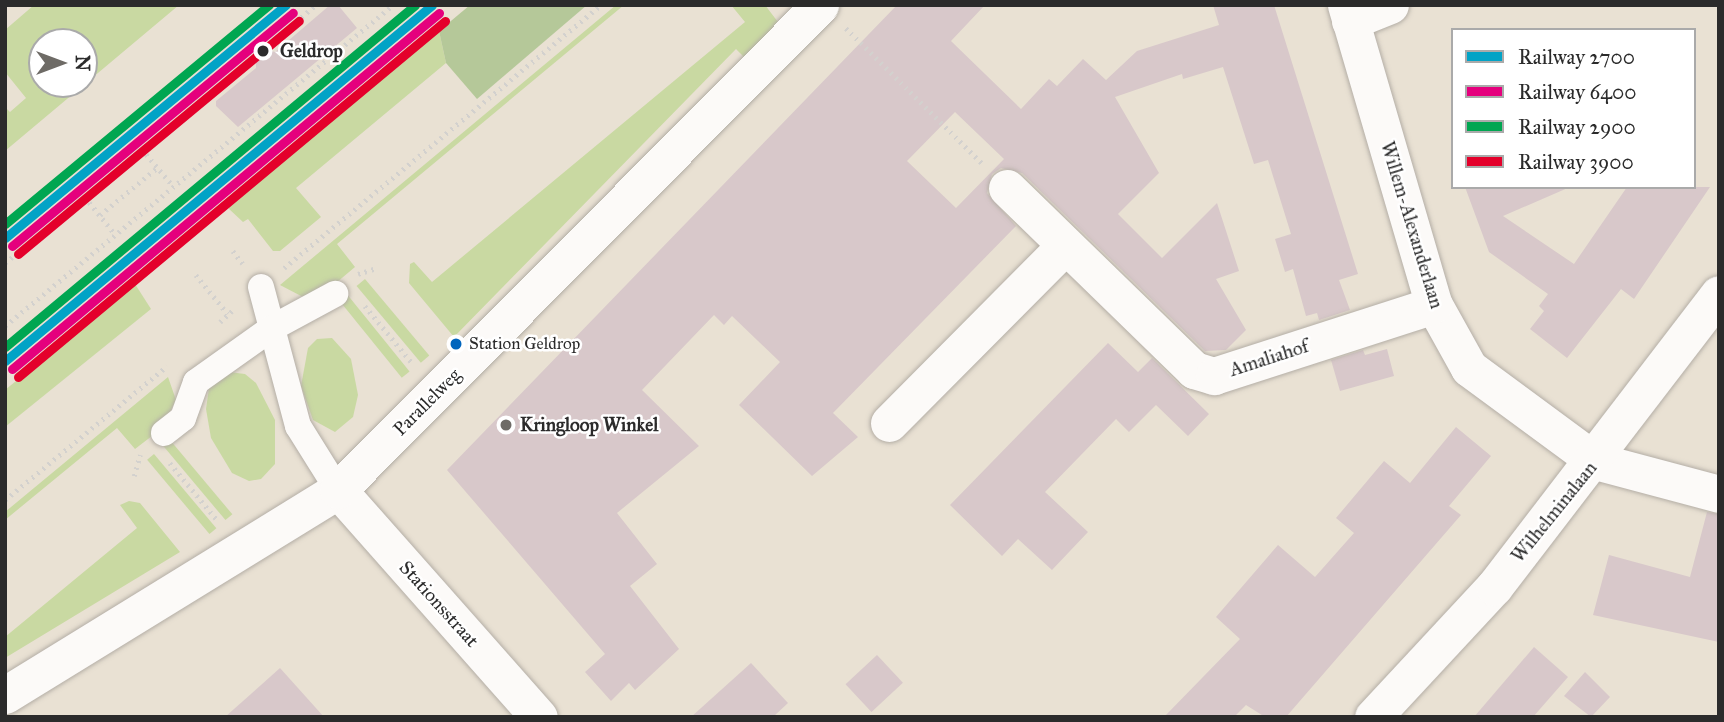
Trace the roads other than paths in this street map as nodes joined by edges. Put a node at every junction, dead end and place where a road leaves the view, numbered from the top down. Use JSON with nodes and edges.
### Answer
{"nodes":[{"id":1,"x":1390,"y":5,"type":"edge"},
{"id":2,"x":1348,"y":13,"type":"edge"},
{"id":3,"x":821,"y":18,"type":"edge"},
{"id":4,"x":1007,"y":188,"type":"road end"},
{"id":5,"x":1065,"y":246,"type":"junction"},
{"id":6,"x":261,"y":287,"type":"road end"},
{"id":7,"x":345,"y":294,"type":"road end"},
{"id":8,"x":1719,"y":294,"type":"edge"},
{"id":9,"x":1434,"y":305,"type":"junction"},
{"id":10,"x":272,"y":328,"type":"junction"},
{"id":11,"x":890,"y":424,"type":"dead end"},
{"id":12,"x":163,"y":444,"type":"road end"},
{"id":13,"x":1595,"y":461,"type":"junction"},
{"id":14,"x":338,"y":491,"type":"junction"},
{"id":15,"x":1719,"y":494,"type":"edge"},
{"id":16,"x":5,"y":695,"type":"edge"},
{"id":17,"x":539,"y":717,"type":"edge"},
{"id":18,"x":1373,"y":717,"type":"edge"}],
"edges":[{"from":1,"to":2,"type":"street"},
{"from":2,"to":9,"type":"street","name":"Willem-Alexanderlaan"},
{"from":3,"to":14,"type":"street","name":"Parallelweg"},
{"from":4,"to":5,"type":"street","name":"Amaliahof"},
{"from":5,"to":9,"type":"street","name":"Amaliahof"},
{"from":5,"to":11,"type":"street"},
{"from":6,"to":10,"type":"street"},
{"from":7,"to":10,"type":"street"},
{"from":8,"to":13,"type":"street","name":"Wilhelminalaan"},
{"from":9,"to":13,"type":"street","name":"Willem-Alexanderlaan"},
{"from":10,"to":12,"type":"street"},
{"from":10,"to":14,"type":"street"},
{"from":13,"to":15,"type":"street","name":"Willem-Alexanderlaan"},
{"from":13,"to":18,"type":"street","name":"Wilhelminalaan"},
{"from":14,"to":16,"type":"street","name":"Parallelweg"},
{"from":14,"to":17,"type":"street","name":"Stationsstraat"}]}
